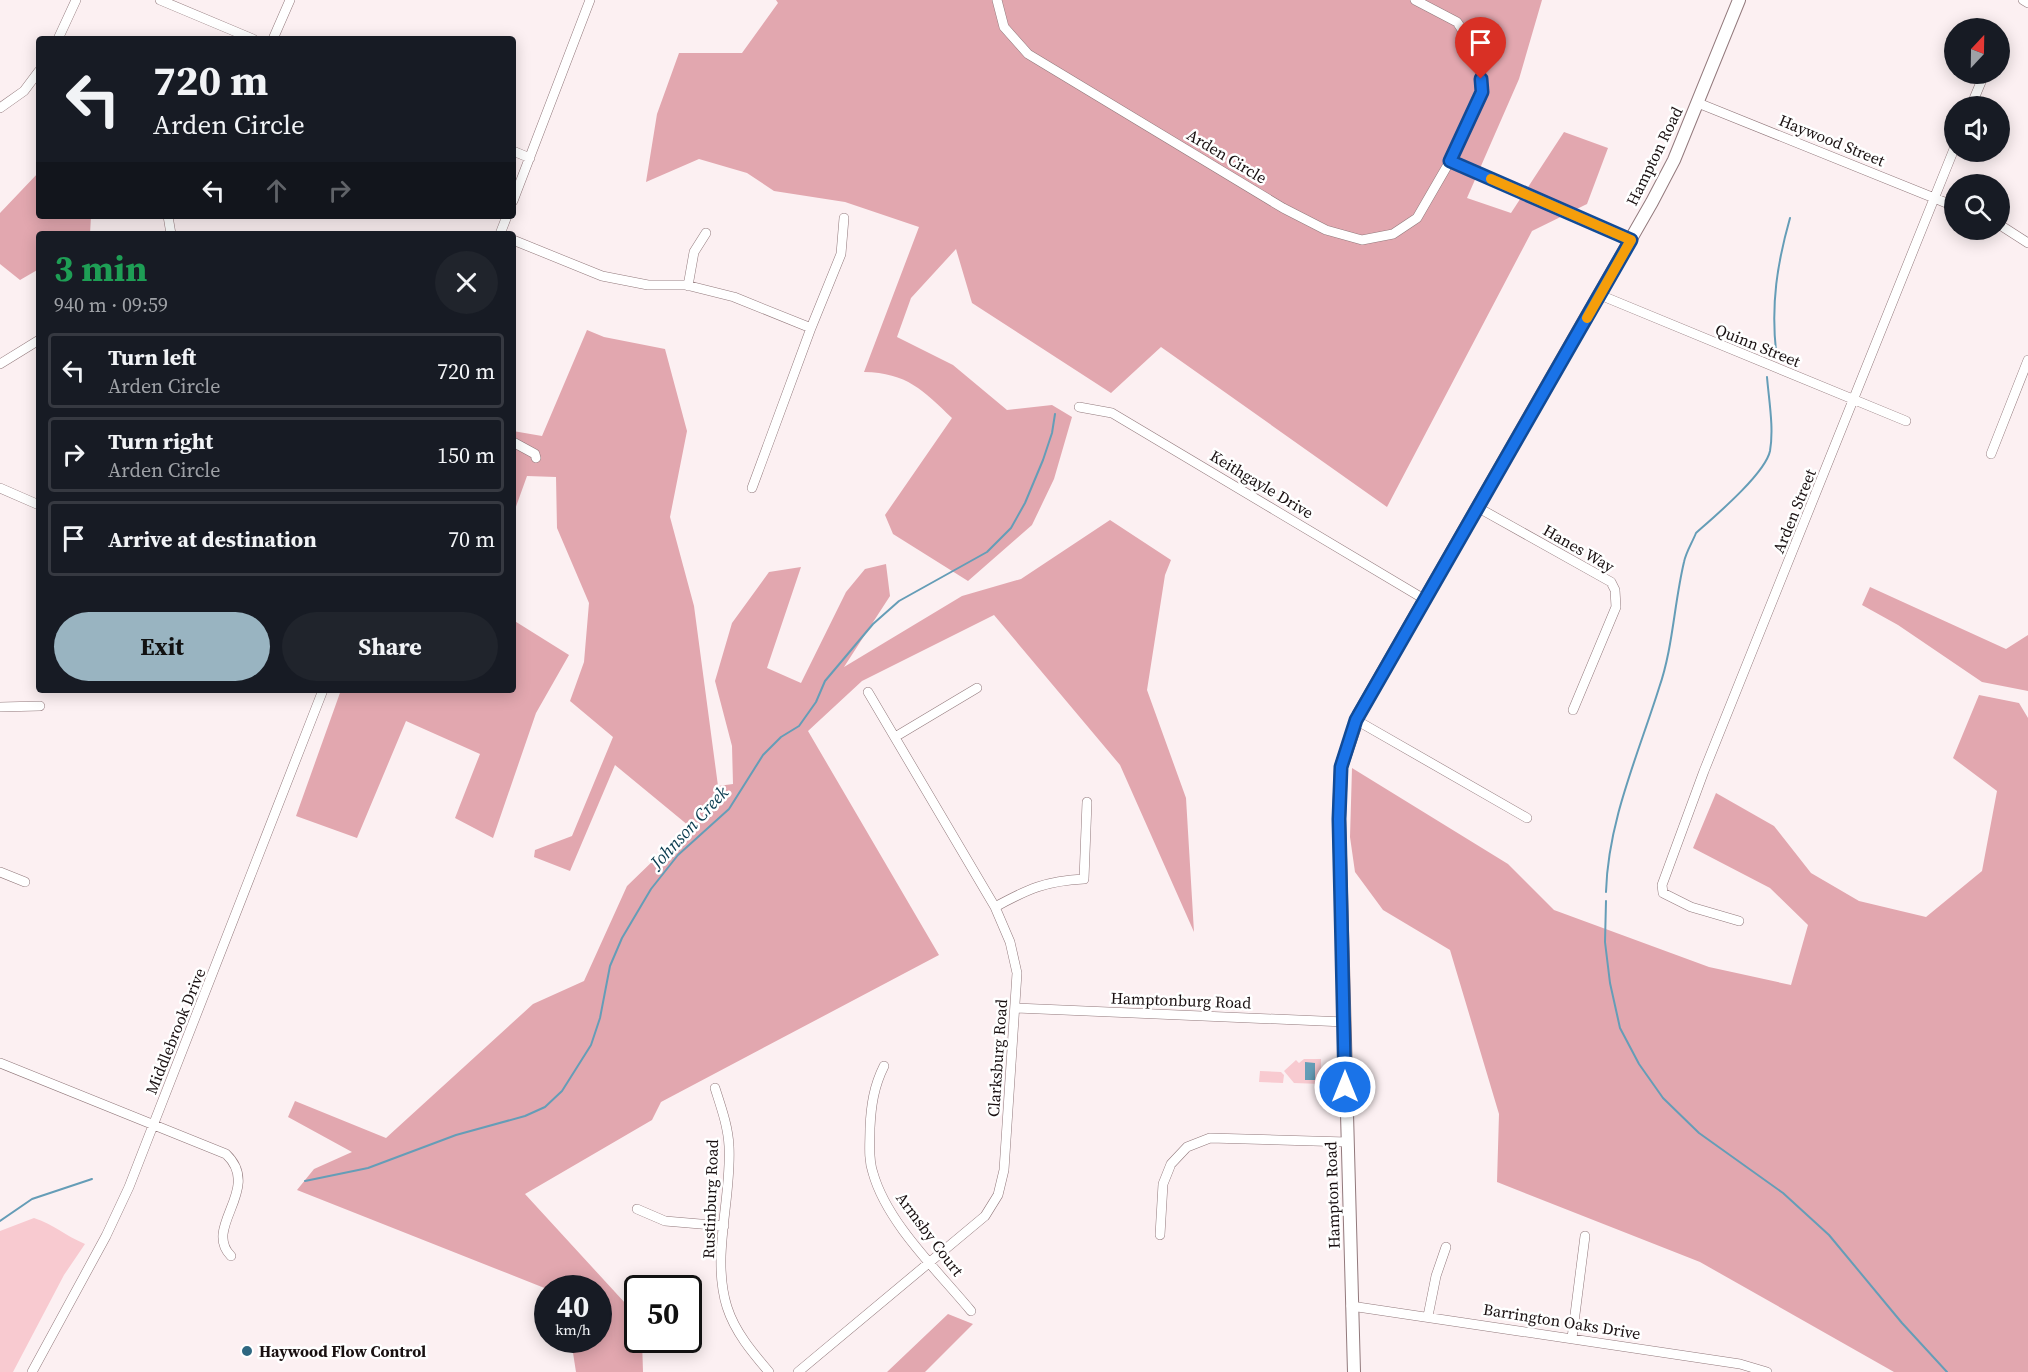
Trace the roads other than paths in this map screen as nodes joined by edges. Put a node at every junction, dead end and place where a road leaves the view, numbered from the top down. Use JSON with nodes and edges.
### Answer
{"nodes":[{"id":1,"x":76,"y":0,"type":"edge"},
{"id":2,"x":160,"y":0,"type":"edge"},
{"id":3,"x":290,"y":0,"type":"edge"},
{"id":4,"x":590,"y":0,"type":"edge"},
{"id":5,"x":997,"y":0,"type":"edge"},
{"id":6,"x":1415,"y":0,"type":"edge"},
{"id":7,"x":1739,"y":0,"type":"edge"},
{"id":8,"x":2023,"y":0,"type":"edge"},
{"id":9,"x":2028,"y":3,"type":"edge"},
{"id":10,"x":59,"y":36,"type":"edge"},
{"id":11,"x":246,"y":36,"type":"edge"},
{"id":12,"x":274,"y":36,"type":"edge"},
{"id":13,"x":36,"y":75,"type":"edge"},
{"id":14,"x":1698,"y":103,"type":"junction"},
{"id":15,"x":0,"y":108,"type":"edge"},
{"id":16,"x":516,"y":152,"type":"edge"},
{"id":17,"x":530,"y":158,"type":"junction"},
{"id":18,"x":1450,"y":161,"type":"junction"},
{"id":19,"x":1949,"y":162,"type":"edge"},
{"id":20,"x":516,"y":193,"type":"edge"},
{"id":21,"x":1935,"y":198,"type":"junction"},
{"id":22,"x":1944,"y":202,"type":"edge"},
{"id":23,"x":844,"y":218,"type":"dead end"},
{"id":24,"x":2010,"y":231,"type":"edge"},
{"id":25,"x":706,"y":233,"type":"dead end"},
{"id":26,"x":1631,"y":240,"type":"junction"},
{"id":27,"x":516,"y":241,"type":"edge"},
{"id":28,"x":2028,"y":243,"type":"edge"},
{"id":29,"x":688,"y":286,"type":"junction"},
{"id":30,"x":1600,"y":295,"type":"junction"},
{"id":31,"x":811,"y":328,"type":"junction"},
{"id":32,"x":36,"y":342,"type":"edge"},
{"id":33,"x":2028,"y":360,"type":"edge"},
{"id":34,"x":0,"y":364,"type":"edge"},
{"id":35,"x":1855,"y":401,"type":"junction"},
{"id":36,"x":1079,"y":407,"type":"dead end"},
{"id":37,"x":1906,"y":421,"type":"dead end"},
{"id":38,"x":516,"y":444,"type":"edge"},
{"id":39,"x":1991,"y":454,"type":"dead end"},
{"id":40,"x":536,"y":458,"type":"dead end"},
{"id":41,"x":0,"y":488,"type":"edge"},
{"id":42,"x":752,"y":488,"type":"dead end"},
{"id":43,"x":36,"y":504,"type":"edge"},
{"id":44,"x":1477,"y":507,"type":"junction"},
{"id":45,"x":1424,"y":599,"type":"junction"},
{"id":46,"x":977,"y":688,"type":"dead end"},
{"id":47,"x":322,"y":693,"type":"edge"},
{"id":48,"x":868,"y":693,"type":"dead end"},
{"id":49,"x":40,"y":706,"type":"dead end"},
{"id":50,"x":0,"y":707,"type":"edge"},
{"id":51,"x":1573,"y":710,"type":"dead end"},
{"id":52,"x":1356,"y":720,"type":"junction"},
{"id":53,"x":895,"y":737,"type":"junction"},
{"id":54,"x":1087,"y":802,"type":"dead end"},
{"id":55,"x":1527,"y":818,"type":"dead end"},
{"id":56,"x":0,"y":872,"type":"edge"},
{"id":57,"x":25,"y":882,"type":"dead end"},
{"id":58,"x":994,"y":907,"type":"junction"},
{"id":59,"x":1739,"y":921,"type":"dead end"},
{"id":60,"x":1016,"y":1008,"type":"junction"},
{"id":61,"x":1345,"y":1022,"type":"junction"},
{"id":62,"x":0,"y":1063,"type":"edge"},
{"id":63,"x":884,"y":1066,"type":"dead end"},
{"id":64,"x":715,"y":1088,"type":"dead end"},
{"id":65,"x":154,"y":1125,"type":"junction"},
{"id":66,"x":1347,"y":1142,"type":"junction"},
{"id":67,"x":637,"y":1209,"type":"dead end"},
{"id":68,"x":724,"y":1226,"type":"junction"},
{"id":69,"x":1160,"y":1235,"type":"dead end"},
{"id":70,"x":1585,"y":1236,"type":"dead end"},
{"id":71,"x":1446,"y":1247,"type":"dead end"},
{"id":72,"x":231,"y":1256,"type":"dead end"},
{"id":73,"x":930,"y":1262,"type":"junction"},
{"id":74,"x":1351,"y":1306,"type":"junction"},
{"id":75,"x":971,"y":1311,"type":"dead end"},
{"id":76,"x":1428,"y":1316,"type":"junction"},
{"id":77,"x":1572,"y":1338,"type":"junction"},
{"id":78,"x":32,"y":1372,"type":"edge"},
{"id":79,"x":769,"y":1372,"type":"edge"},
{"id":80,"x":798,"y":1372,"type":"edge"},
{"id":81,"x":1354,"y":1372,"type":"edge"},
{"id":82,"x":1767,"y":1372,"type":"edge"}],
"edges":[{"from":1,"to":10,"type":"street"},
{"from":2,"to":11,"type":"street"},
{"from":3,"to":12,"type":"street"},
{"from":4,"to":17,"type":"street"},
{"from":5,"to":18,"type":"street","name":"Arden Circle"},
{"from":6,"to":18,"type":"street","name":"Arden Circle"},
{"from":7,"to":14,"type":"main road","name":"Hampton Road"},
{"from":8,"to":9,"type":"street"},
{"from":13,"to":15,"type":"street"},
{"from":14,"to":21,"type":"street","name":"Haywood Street"},
{"from":14,"to":26,"type":"main road","name":"Hampton Road"},
{"from":16,"to":17,"type":"street"},
{"from":17,"to":20,"type":"street"},
{"from":18,"to":26,"type":"street"},
{"from":19,"to":21,"type":"street","name":"Arden Street"},
{"from":21,"to":22,"type":"street","name":"Haywood Street"},
{"from":21,"to":35,"type":"street","name":"Arden Street"},
{"from":23,"to":31,"type":"street"},
{"from":24,"to":28,"type":"street"},
{"from":25,"to":29,"type":"street"},
{"from":26,"to":30,"type":"main road","name":"Hampton Road"},
{"from":27,"to":29,"type":"street"},
{"from":29,"to":31,"type":"street"},
{"from":30,"to":35,"type":"street","name":"Quinn Street"},
{"from":30,"to":44,"type":"main road","name":"Hampton Road"},
{"from":31,"to":42,"type":"street"},
{"from":32,"to":34,"type":"street"},
{"from":33,"to":39,"type":"street"},
{"from":35,"to":37,"type":"street","name":"Quinn Street"},
{"from":35,"to":59,"type":"street","name":"Arden Street"},
{"from":36,"to":45,"type":"street","name":"Keithgayle Drive"},
{"from":38,"to":40,"type":"street"},
{"from":41,"to":43,"type":"street"},
{"from":44,"to":45,"type":"main road","name":"Hampton Road"},
{"from":44,"to":51,"type":"street","name":"Hanes Way"},
{"from":45,"to":52,"type":"main road","name":"Hampton Road"},
{"from":46,"to":53,"type":"street"},
{"from":47,"to":65,"type":"street","name":"Middlebrook Drive"},
{"from":48,"to":53,"type":"street","name":"Clarksburg Road"},
{"from":49,"to":50,"type":"street"},
{"from":52,"to":55,"type":"street"},
{"from":52,"to":61,"type":"main road","name":"Hampton Road"},
{"from":53,"to":58,"type":"street","name":"Clarksburg Road"},
{"from":54,"to":58,"type":"street"},
{"from":56,"to":57,"type":"street"},
{"from":58,"to":60,"type":"street","name":"Clarksburg Road"},
{"from":60,"to":61,"type":"street","name":"Hamptonburg Road"},
{"from":60,"to":73,"type":"street","name":"Clarksburg Road"},
{"from":61,"to":66,"type":"main road","name":"Hampton Road"},
{"from":62,"to":65,"type":"street"},
{"from":63,"to":73,"type":"street","name":"Armsby Court"},
{"from":64,"to":68,"type":"street","name":"Rustinburg Road"},
{"from":65,"to":72,"type":"street"},
{"from":65,"to":78,"type":"street","name":"Middlebrook Drive"},
{"from":66,"to":69,"type":"street"},
{"from":66,"to":74,"type":"main road","name":"Hampton Road"},
{"from":67,"to":68,"type":"street"},
{"from":68,"to":79,"type":"street","name":"Rustinburg Road"},
{"from":70,"to":77,"type":"street"},
{"from":71,"to":76,"type":"street"},
{"from":73,"to":75,"type":"street","name":"Armsby Court"},
{"from":73,"to":80,"type":"street","name":"Clarksburg Road"},
{"from":74,"to":76,"type":"street","name":"Barrington Oaks Drive"},
{"from":74,"to":81,"type":"main road","name":"Hampton Road"},
{"from":76,"to":77,"type":"street","name":"Barrington Oaks Drive"},
{"from":77,"to":82,"type":"street","name":"Barrington Oaks Drive"}]}
